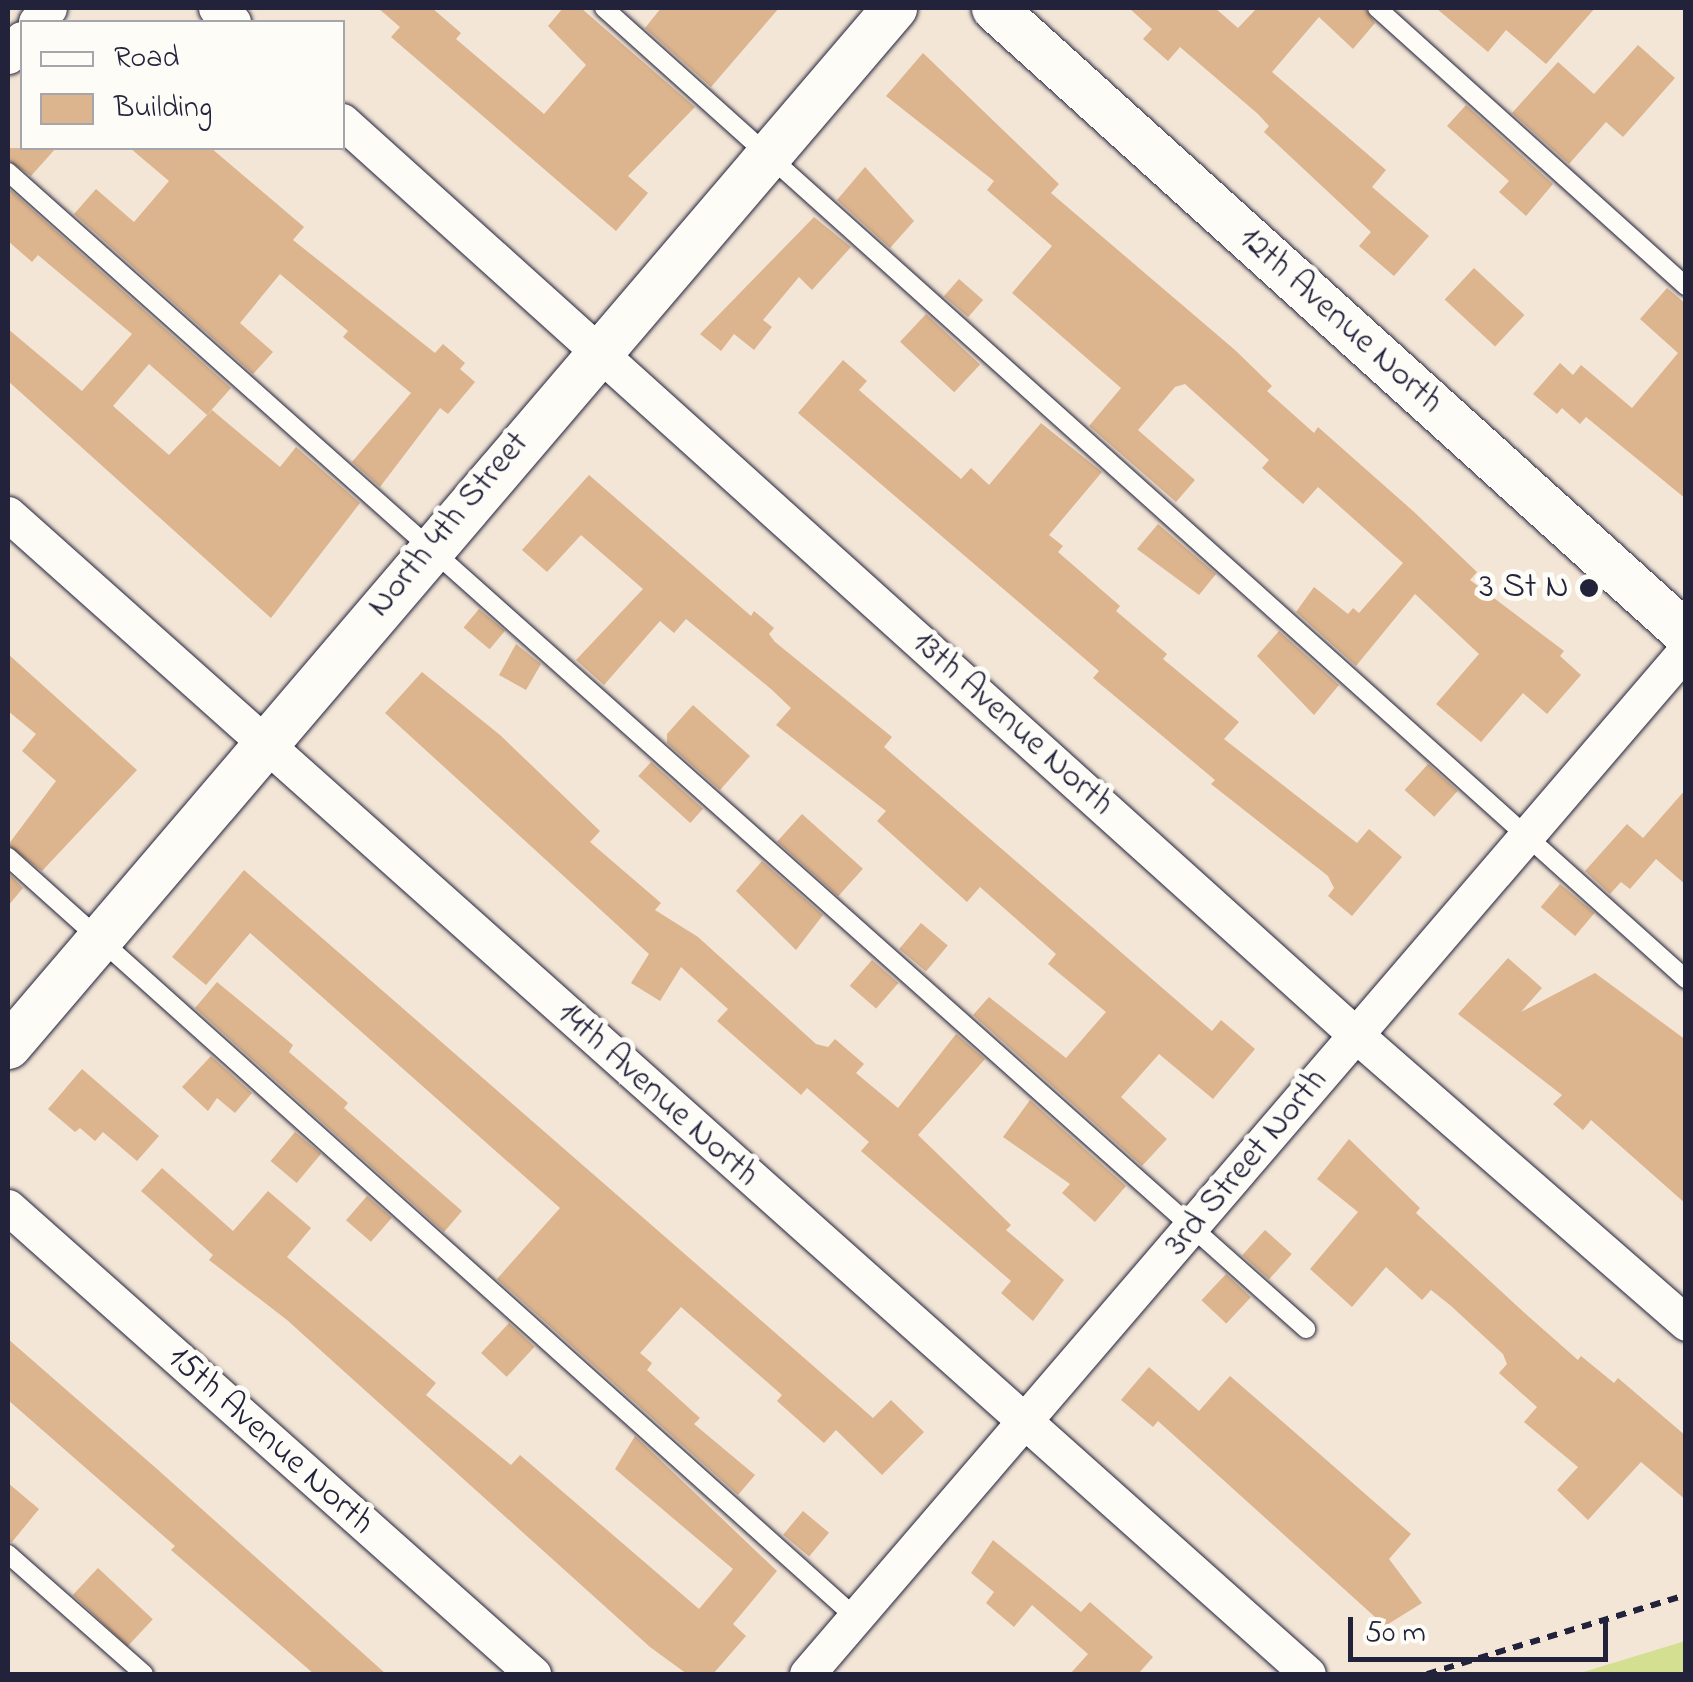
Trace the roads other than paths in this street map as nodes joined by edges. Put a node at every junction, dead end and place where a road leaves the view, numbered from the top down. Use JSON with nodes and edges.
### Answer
{"nodes":[{"id":1,"x":604,"y":8,"type":"edge"},
{"id":2,"x":894,"y":8,"type":"edge"},
{"id":3,"x":994,"y":8,"type":"edge"},
{"id":4,"x":1377,"y":8,"type":"edge"},
{"id":5,"x":345,"y":124,"type":"edge"},
{"id":6,"x":766,"y":153,"type":"junction"},
{"id":7,"x":8,"y":172,"type":"edge"},
{"id":8,"x":1686,"y":286,"type":"edge"},
{"id":9,"x":598,"y":350,"type":"junction"},
{"id":10,"x":8,"y":514,"type":"edge"},
{"id":11,"x":431,"y":546,"type":"junction"},
{"id":12,"x":1686,"y":634,"type":"edge"},
{"id":13,"x":1686,"y":650,"type":"edge"},
{"id":14,"x":264,"y":744,"type":"junction"},
{"id":15,"x":1526,"y":836,"type":"junction"},
{"id":16,"x":8,"y":857,"type":"edge"},
{"id":17,"x":98,"y":938,"type":"junction"},
{"id":18,"x":1686,"y":979,"type":"edge"},
{"id":19,"x":1356,"y":1036,"type":"junction"},
{"id":20,"x":8,"y":1046,"type":"edge"},
{"id":21,"x":8,"y":1206,"type":"edge"},
{"id":22,"x":1192,"y":1228,"type":"junction"},
{"id":23,"x":1686,"y":1323,"type":"edge"},
{"id":24,"x":1306,"y":1329,"type":"dead end"},
{"id":25,"x":1024,"y":1424,"type":"junction"},
{"id":26,"x":8,"y":1554,"type":"edge"},
{"id":27,"x":855,"y":1617,"type":"junction"},
{"id":28,"x":144,"y":1674,"type":"edge"},
{"id":29,"x":533,"y":1674,"type":"edge"},
{"id":30,"x":808,"y":1674,"type":"edge"},
{"id":31,"x":1308,"y":1674,"type":"edge"}],
"edges":[{"from":1,"to":6,"type":"lane"},
{"from":2,"to":6,"type":"street","name":"North 4th Street"},
{"from":3,"to":12,"type":"street","name":"12th Avenue North"},
{"from":4,"to":8,"type":"lane"},
{"from":5,"to":9,"type":"street","name":"13th Avenue North"},
{"from":6,"to":9,"type":"street","name":"North 4th Street"},
{"from":6,"to":15,"type":"lane"},
{"from":7,"to":11,"type":"lane"},
{"from":9,"to":11,"type":"street","name":"North 4th Street"},
{"from":9,"to":19,"type":"street","name":"13th Avenue North"},
{"from":10,"to":14,"type":"street","name":"14th Avenue North"},
{"from":11,"to":14,"type":"street","name":"North 4th Street"},
{"from":11,"to":22,"type":"lane"},
{"from":13,"to":15,"type":"street","name":"3rd Street North"},
{"from":14,"to":17,"type":"street","name":"North 4th Street"},
{"from":14,"to":25,"type":"street","name":"14th Avenue North"},
{"from":15,"to":18,"type":"lane"},
{"from":15,"to":19,"type":"street","name":"3rd Street North"},
{"from":16,"to":17,"type":"lane"},
{"from":17,"to":20,"type":"street","name":"North 4th Street"},
{"from":17,"to":27,"type":"lane"},
{"from":19,"to":22,"type":"street","name":"3rd Street North"},
{"from":19,"to":23,"type":"street","name":"13th Avenue North"},
{"from":21,"to":29,"type":"street","name":"15th Avenue North"},
{"from":22,"to":24,"type":"lane"},
{"from":22,"to":25,"type":"street","name":"3rd Street North"},
{"from":25,"to":27,"type":"street","name":"3rd Street North"},
{"from":25,"to":31,"type":"street","name":"14th Avenue North"},
{"from":26,"to":28,"type":"lane"},
{"from":27,"to":30,"type":"street","name":"3rd Street North"}]}
